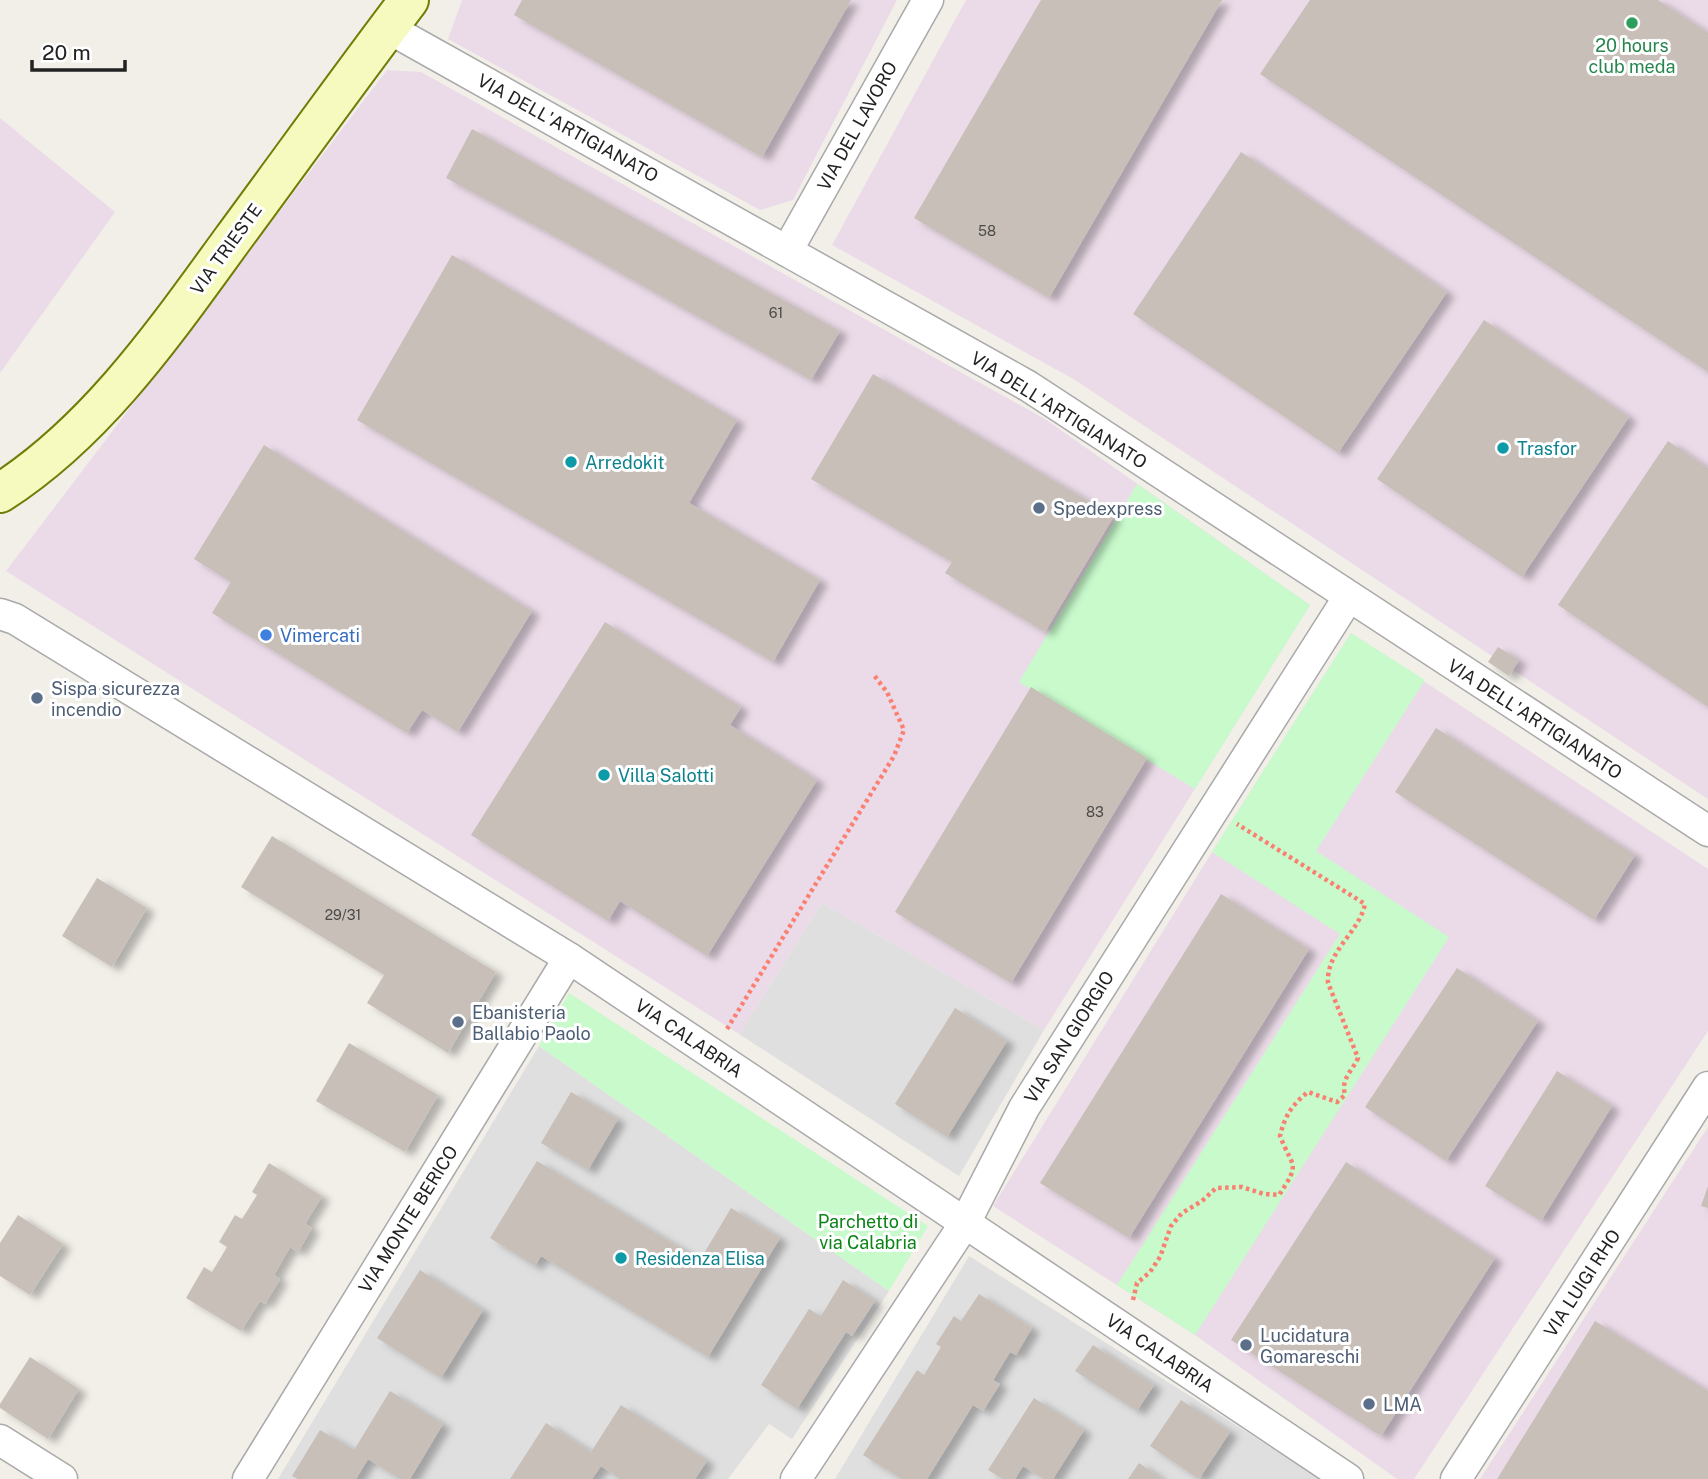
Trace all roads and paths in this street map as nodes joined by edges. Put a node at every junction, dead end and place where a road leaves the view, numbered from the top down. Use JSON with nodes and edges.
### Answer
{"nodes":[{"id":1,"x":928,"y":0,"type":"edge"},
{"id":2,"x":398,"y":14,"type":"edge"},
{"id":3,"x":787,"y":251,"type":"junction"},
{"id":4,"x":11,"y":486,"type":"edge"},
{"id":5,"x":0,"y":516,"type":"edge"},
{"id":6,"x":1348,"y":598,"type":"junction"},
{"id":7,"x":5,"y":611,"type":"edge"},
{"id":8,"x":873,"y":674,"type":"dead end"},
{"id":9,"x":1214,"y":809,"type":"junction"},
{"id":10,"x":1708,"y":831,"type":"edge"},
{"id":11,"x":569,"y":958,"type":"junction"},
{"id":12,"x":712,"y":1054,"type":"junction"},
{"id":13,"x":1708,"y":1087,"type":"edge"},
{"id":14,"x":965,"y":1223,"type":"junction"},
{"id":15,"x":1116,"y":1324,"type":"junction"},
{"id":16,"x":0,"y":1440,"type":"edge"},
{"id":17,"x":62,"y":1479,"type":"edge"},
{"id":18,"x":248,"y":1479,"type":"edge"},
{"id":19,"x":796,"y":1479,"type":"edge"},
{"id":20,"x":1349,"y":1479,"type":"edge"},
{"id":21,"x":1456,"y":1479,"type":"edge"}],
"edges":[{"from":1,"to":3,"type":"street","name":"VIA DEL LAVORO"},
{"from":2,"to":3,"type":"street","name":"VIA DELL'ARTIGIANATO"},
{"from":2,"to":4,"type":"street","name":"VIA TRIESTE"},
{"from":3,"to":6,"type":"street","name":"VIA DELL'ARTIGIANATO"},
{"from":4,"to":5,"type":"street"},
{"from":6,"to":9,"type":"street","name":"VIA SAN GIORGIO"},
{"from":6,"to":10,"type":"street","name":"VIA DELL'ARTIGIANATO"},
{"from":7,"to":11,"type":"street","name":"VIA CALABRIA"},
{"from":8,"to":12,"type":"path"},
{"from":9,"to":14,"type":"street","name":"VIA SAN GIORGIO"},
{"from":9,"to":15,"type":"path"},
{"from":11,"to":12,"type":"street","name":"VIA CALABRIA"},
{"from":11,"to":18,"type":"street","name":"VIA MONTE BERICO"},
{"from":12,"to":14,"type":"street","name":"VIA CALABRIA"},
{"from":13,"to":21,"type":"street","name":"VIA LUIGI RHO"},
{"from":14,"to":15,"type":"street","name":"VIA CALABRIA"},
{"from":14,"to":19,"type":"street","name":"VIA SAN GIORGIO"},
{"from":15,"to":20,"type":"street","name":"VIA CALABRIA"},
{"from":16,"to":17,"type":"street"}]}
